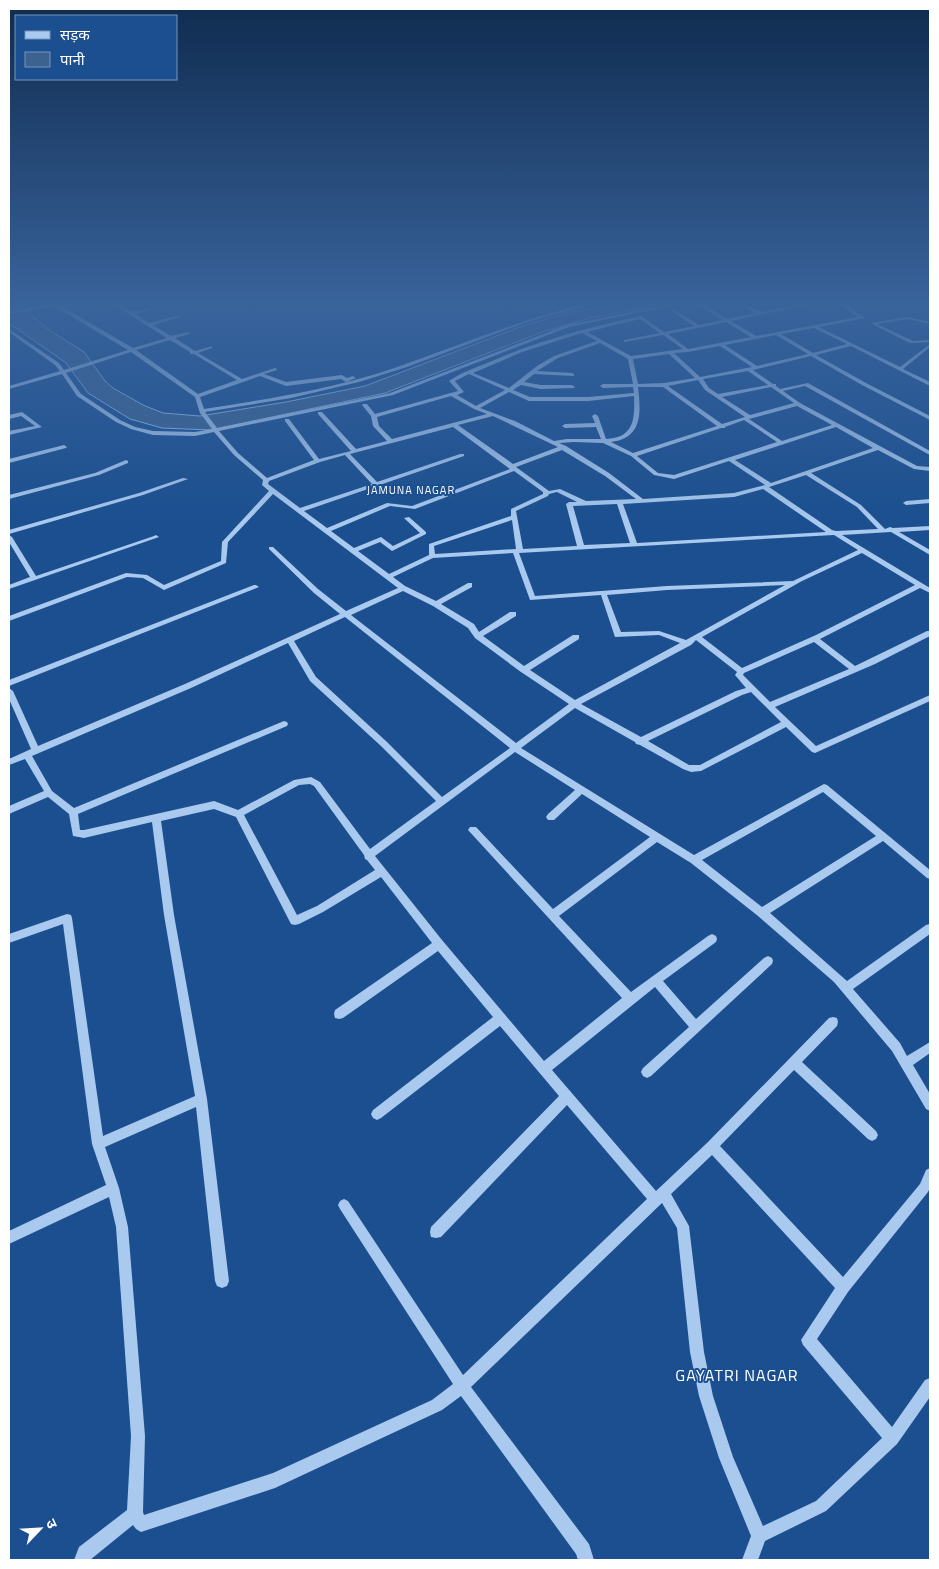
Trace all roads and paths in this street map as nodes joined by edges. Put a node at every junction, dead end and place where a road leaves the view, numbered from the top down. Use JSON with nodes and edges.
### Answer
{"nodes":[{"id":1,"x":51,"y":376,"type":"edge"},
{"id":2,"x":65,"y":376,"type":"edge"},
{"id":3,"x":169,"y":376,"type":"edge"},
{"id":4,"x":233,"y":376,"type":"edge"},
{"id":5,"x":252,"y":376,"type":"edge"},
{"id":6,"x":265,"y":376,"type":"edge"},
{"id":7,"x":362,"y":376,"type":"edge"},
{"id":8,"x":374,"y":376,"type":"edge"},
{"id":9,"x":437,"y":376,"type":"edge"},
{"id":10,"x":463,"y":376,"type":"edge"},
{"id":11,"x":478,"y":376,"type":"edge"},
{"id":12,"x":528,"y":376,"type":"edge"},
{"id":13,"x":633,"y":376,"type":"edge"},
{"id":14,"x":697,"y":376,"type":"edge"},
{"id":15,"x":713,"y":376,"type":"edge"},
{"id":16,"x":760,"y":376,"type":"edge"},
{"id":17,"x":851,"y":376,"type":"edge"},
{"id":18,"x":914,"y":376,"type":"edge"},
{"id":19,"x":700,"y":379,"type":"junction"},
{"id":20,"x":240,"y":380,"type":"junction"},
{"id":21,"x":520,"y":383,"type":"junction"},
{"id":22,"x":930,"y":384,"type":"edge"},
{"id":23,"x":664,"y":385,"type":"junction"},
{"id":24,"x":774,"y":385,"type":"junction"},
{"id":25,"x":604,"y":386,"type":"dead end"},
{"id":26,"x":634,"y":386,"type":"junction"},
{"id":27,"x":572,"y":387,"type":"dead end"},
{"id":28,"x":9,"y":388,"type":"edge"},
{"id":29,"x":511,"y":390,"type":"junction"},
{"id":30,"x":781,"y":390,"type":"junction"},
{"id":31,"x":636,"y":394,"type":"junction"},
{"id":32,"x":453,"y":395,"type":"junction"},
{"id":33,"x":197,"y":396,"type":"junction"},
{"id":34,"x":717,"y":396,"type":"junction"},
{"id":35,"x":798,"y":404,"type":"junction"},
{"id":36,"x":365,"y":405,"type":"dead end"},
{"id":37,"x":476,"y":408,"type":"junction"},
{"id":38,"x":203,"y":412,"type":"junction"},
{"id":39,"x":320,"y":413,"type":"dead end"},
{"id":40,"x":494,"y":414,"type":"junction"},
{"id":41,"x":374,"y":416,"type":"junction"},
{"id":42,"x":595,"y":416,"type":"dead end"},
{"id":43,"x":9,"y":417,"type":"edge"},
{"id":44,"x":748,"y":418,"type":"junction"},
{"id":45,"x":930,"y":418,"type":"edge"},
{"id":46,"x":287,"y":420,"type":"dead end"},
{"id":47,"x":598,"y":424,"type":"junction"},
{"id":48,"x":454,"y":425,"type":"junction"},
{"id":49,"x":837,"y":425,"type":"junction"},
{"id":50,"x":565,"y":426,"type":"dead end"},
{"id":51,"x":723,"y":427,"type":"junction"},
{"id":52,"x":216,"y":430,"type":"junction"},
{"id":53,"x":9,"y":433,"type":"edge"},
{"id":54,"x":604,"y":441,"type":"junction"},
{"id":55,"x":391,"y":442,"type":"junction"},
{"id":56,"x":555,"y":442,"type":"junction"},
{"id":57,"x":781,"y":443,"type":"junction"},
{"id":58,"x":64,"y":447,"type":"dead end"},
{"id":59,"x":564,"y":447,"type":"junction"},
{"id":60,"x":878,"y":448,"type":"junction"},
{"id":61,"x":354,"y":452,"type":"junction"},
{"id":62,"x":930,"y":453,"type":"edge"},
{"id":63,"x":346,"y":454,"type":"junction"},
{"id":64,"x":462,"y":455,"type":"dead end"},
{"id":65,"x":633,"y":455,"type":"junction"},
{"id":66,"x":730,"y":459,"type":"junction"},
{"id":67,"x":9,"y":461,"type":"edge"},
{"id":68,"x":318,"y":461,"type":"junction"},
{"id":69,"x":126,"y":462,"type":"dead end"},
{"id":70,"x":512,"y":468,"type":"junction"},
{"id":71,"x":930,"y":469,"type":"edge"},
{"id":72,"x":807,"y":472,"type":"junction"},
{"id":73,"x":185,"y":478,"type":"dead end"},
{"id":74,"x":266,"y":480,"type":"junction"},
{"id":75,"x":376,"y":485,"type":"junction"},
{"id":76,"x":767,"y":486,"type":"junction"},
{"id":77,"x":272,"y":491,"type":"junction"},
{"id":78,"x":546,"y":493,"type":"junction"},
{"id":79,"x":9,"y":497,"type":"edge"},
{"id":80,"x":641,"y":500,"type":"junction"},
{"id":81,"x":930,"y":501,"type":"edge"},
{"id":82,"x":620,"y":502,"type":"junction"},
{"id":83,"x":585,"y":503,"type":"junction"},
{"id":84,"x":906,"y":503,"type":"dead end"},
{"id":85,"x":298,"y":511,"type":"junction"},
{"id":86,"x":514,"y":517,"type":"junction"},
{"id":87,"x":407,"y":518,"type":"dead end"},
{"id":88,"x":930,"y":528,"type":"edge"},
{"id":89,"x":882,"y":529,"type":"junction"},
{"id":90,"x":890,"y":529,"type":"junction"},
{"id":91,"x":326,"y":531,"type":"junction"},
{"id":92,"x":9,"y":532,"type":"edge"},
{"id":93,"x":832,"y":532,"type":"junction"},
{"id":94,"x":9,"y":537,"type":"edge"},
{"id":95,"x":156,"y":537,"type":"dead end"},
{"id":96,"x":634,"y":544,"type":"junction"},
{"id":97,"x":581,"y":547,"type":"junction"},
{"id":98,"x":271,"y":548,"type":"dead end"},
{"id":99,"x":863,"y":550,"type":"junction"},
{"id":100,"x":353,"y":551,"type":"junction"},
{"id":101,"x":518,"y":551,"type":"junction"},
{"id":102,"x":930,"y":553,"type":"edge"},
{"id":103,"x":432,"y":556,"type":"junction"},
{"id":104,"x":388,"y":577,"type":"junction"},
{"id":105,"x":34,"y":578,"type":"junction"},
{"id":106,"x":794,"y":583,"type":"junction"},
{"id":107,"x":470,"y":585,"type":"dead end"},
{"id":108,"x":920,"y":585,"type":"junction"},
{"id":109,"x":9,"y":587,"type":"edge"},
{"id":110,"x":256,"y":587,"type":"dead end"},
{"id":111,"x":403,"y":588,"type":"junction"},
{"id":112,"x":930,"y":591,"type":"edge"},
{"id":113,"x":603,"y":592,"type":"junction"},
{"id":114,"x":436,"y":604,"type":"junction"},
{"id":115,"x":346,"y":614,"type":"junction"},
{"id":116,"x":512,"y":614,"type":"dead end"},
{"id":117,"x":9,"y":619,"type":"edge"},
{"id":118,"x":930,"y":633,"type":"edge"},
{"id":119,"x":478,"y":636,"type":"junction"},
{"id":120,"x":576,"y":637,"type":"dead end"},
{"id":121,"x":698,"y":637,"type":"junction"},
{"id":122,"x":816,"y":639,"type":"junction"},
{"id":123,"x":290,"y":640,"type":"junction"},
{"id":124,"x":688,"y":643,"type":"junction"},
{"id":125,"x":524,"y":670,"type":"junction"},
{"id":126,"x":854,"y":670,"type":"junction"},
{"id":127,"x":741,"y":672,"type":"junction"},
{"id":128,"x":9,"y":683,"type":"edge"},
{"id":129,"x":752,"y":690,"type":"junction"},
{"id":130,"x":9,"y":691,"type":"edge"},
{"id":131,"x":930,"y":698,"type":"edge"},
{"id":132,"x":575,"y":704,"type":"junction"},
{"id":133,"x":769,"y":706,"type":"junction"},
{"id":134,"x":787,"y":723,"type":"junction"},
{"id":135,"x":284,"y":724,"type":"dead end"},
{"id":136,"x":639,"y":742,"type":"junction"},
{"id":137,"x":517,"y":749,"type":"junction"},
{"id":138,"x":31,"y":752,"type":"junction"},
{"id":139,"x":9,"y":762,"type":"edge"},
{"id":140,"x":581,"y":789,"type":"junction"},
{"id":141,"x":48,"y":793,"type":"junction"},
{"id":142,"x":442,"y":802,"type":"junction"},
{"id":143,"x":9,"y":810,"type":"edge"},
{"id":144,"x":73,"y":812,"type":"junction"},
{"id":145,"x":239,"y":814,"type":"junction"},
{"id":146,"x":550,"y":817,"type":"dead end"},
{"id":147,"x":156,"y":819,"type":"junction"},
{"id":148,"x":473,"y":830,"type":"dead end"},
{"id":149,"x":883,"y":836,"type":"junction"},
{"id":150,"x":657,"y":837,"type":"junction"},
{"id":151,"x":368,"y":856,"type":"junction"},
{"id":152,"x":694,"y":860,"type":"junction"},
{"id":153,"x":381,"y":872,"type":"junction"},
{"id":154,"x":930,"y":876,"type":"edge"},
{"id":155,"x":762,"y":913,"type":"junction"},
{"id":156,"x":552,"y":916,"type":"junction"},
{"id":157,"x":930,"y":928,"type":"edge"},
{"id":158,"x":9,"y":938,"type":"edge"},
{"id":159,"x":712,"y":939,"type":"dead end"},
{"id":160,"x":440,"y":944,"type":"junction"},
{"id":161,"x":768,"y":961,"type":"dead end"},
{"id":162,"x":655,"y":980,"type":"junction"},
{"id":163,"x":846,"y":988,"type":"junction"},
{"id":164,"x":630,"y":999,"type":"junction"},
{"id":165,"x":339,"y":1014,"type":"dead end"},
{"id":166,"x":501,"y":1018,"type":"junction"},
{"id":167,"x":833,"y":1022,"type":"dead end"},
{"id":168,"x":696,"y":1027,"type":"junction"},
{"id":169,"x":930,"y":1047,"type":"edge"},
{"id":170,"x":794,"y":1062,"type":"junction"},
{"id":171,"x":905,"y":1064,"type":"junction"},
{"id":172,"x":544,"y":1069,"type":"junction"},
{"id":173,"x":647,"y":1072,"type":"dead end"},
{"id":174,"x":567,"y":1096,"type":"junction"},
{"id":175,"x":201,"y":1099,"type":"junction"},
{"id":176,"x":930,"y":1105,"type":"edge"},
{"id":177,"x":377,"y":1114,"type":"dead end"},
{"id":178,"x":872,"y":1135,"type":"dead end"},
{"id":179,"x":98,"y":1144,"type":"junction"},
{"id":180,"x":712,"y":1146,"type":"junction"},
{"id":181,"x":930,"y":1174,"type":"edge"},
{"id":182,"x":113,"y":1188,"type":"junction"},
{"id":183,"x":927,"y":1190,"type":"edge"},
{"id":184,"x":659,"y":1197,"type":"junction"},
{"id":185,"x":344,"y":1205,"type":"dead end"},
{"id":186,"x":436,"y":1232,"type":"dead end"},
{"id":187,"x":9,"y":1238,"type":"edge"},
{"id":188,"x":222,"y":1281,"type":"dead end"},
{"id":189,"x":842,"y":1287,"type":"junction"},
{"id":190,"x":930,"y":1385,"type":"edge"},
{"id":191,"x":462,"y":1386,"type":"junction"},
{"id":192,"x":892,"y":1439,"type":"junction"},
{"id":193,"x":134,"y":1514,"type":"junction"},
{"id":194,"x":759,"y":1536,"type":"junction"},
{"id":195,"x":82,"y":1560,"type":"edge"},
{"id":196,"x":586,"y":1560,"type":"edge"},
{"id":197,"x":750,"y":1560,"type":"edge"}],
"edges":[{"from":1,"to":28,"type":"street"},
{"from":2,"to":52,"type":"street"},
{"from":3,"to":33,"type":"street"},
{"from":4,"to":20,"type":"street"},
{"from":5,"to":20,"type":"street"},
{"from":6,"to":7,"type":"street"},
{"from":8,"to":38,"type":"street"},
{"from":9,"to":52,"type":"street"},
{"from":10,"to":32,"type":"street"},
{"from":11,"to":29,"type":"street"},
{"from":12,"to":21,"type":"street"},
{"from":13,"to":26,"type":"street"},
{"from":14,"to":19,"type":"street"},
{"from":15,"to":19,"type":"street"},
{"from":16,"to":24,"type":"street"},
{"from":17,"to":45,"type":"street"},
{"from":18,"to":22,"type":"street"},
{"from":19,"to":23,"type":"street"},
{"from":19,"to":34,"type":"street"},
{"from":20,"to":33,"type":"street"},
{"from":21,"to":27,"type":"street"},
{"from":21,"to":29,"type":"street"},
{"from":23,"to":26,"type":"street"},
{"from":23,"to":51,"type":"street"},
{"from":24,"to":30,"type":"street"},
{"from":24,"to":34,"type":"street"},
{"from":25,"to":26,"type":"street"},
{"from":26,"to":31,"type":"street"},
{"from":29,"to":31,"type":"street"},
{"from":29,"to":37,"type":"street"},
{"from":30,"to":35,"type":"street"},
{"from":30,"to":62,"type":"street"},
{"from":31,"to":54,"type":"street"},
{"from":32,"to":37,"type":"street"},
{"from":32,"to":41,"type":"street"},
{"from":33,"to":38,"type":"street"},
{"from":34,"to":44,"type":"street"},
{"from":35,"to":44,"type":"street"},
{"from":35,"to":49,"type":"street"},
{"from":36,"to":41,"type":"street"},
{"from":37,"to":40,"type":"street"},
{"from":38,"to":52,"type":"street"},
{"from":39,"to":61,"type":"street"},
{"from":40,"to":48,"type":"street"},
{"from":40,"to":56,"type":"street"},
{"from":41,"to":55,"type":"street"},
{"from":42,"to":47,"type":"street"},
{"from":43,"to":53,"type":"street"},
{"from":44,"to":51,"type":"street"},
{"from":44,"to":57,"type":"street"},
{"from":46,"to":68,"type":"street"},
{"from":47,"to":50,"type":"street"},
{"from":47,"to":54,"type":"street"},
{"from":48,"to":55,"type":"street"},
{"from":48,"to":70,"type":"street"},
{"from":49,"to":57,"type":"street"},
{"from":49,"to":60,"type":"street"},
{"from":51,"to":65,"type":"street"},
{"from":52,"to":74,"type":"street"},
{"from":54,"to":56,"type":"street"},
{"from":54,"to":65,"type":"street"},
{"from":55,"to":61,"type":"street"},
{"from":56,"to":59,"type":"street"},
{"from":57,"to":66,"type":"street"},
{"from":58,"to":67,"type":"street"},
{"from":59,"to":70,"type":"street"},
{"from":59,"to":80,"type":"street"},
{"from":60,"to":71,"type":"street"},
{"from":60,"to":72,"type":"street"},
{"from":61,"to":63,"type":"street"},
{"from":63,"to":68,"type":"street"},
{"from":63,"to":75,"type":"street"},
{"from":64,"to":75,"type":"street"},
{"from":65,"to":66,"type":"street"},
{"from":66,"to":76,"type":"street"},
{"from":68,"to":74,"type":"street"},
{"from":69,"to":79,"type":"street"},
{"from":70,"to":78,"type":"street"},
{"from":70,"to":91,"type":"street"},
{"from":72,"to":76,"type":"street"},
{"from":72,"to":89,"type":"street"},
{"from":73,"to":92,"type":"street"},
{"from":74,"to":77,"type":"street"},
{"from":75,"to":85,"type":"street"},
{"from":76,"to":80,"type":"street"},
{"from":76,"to":93,"type":"street"},
{"from":77,"to":85,"type":"street"},
{"from":77,"to":117,"type":"street"},
{"from":78,"to":83,"type":"street"},
{"from":78,"to":86,"type":"street"},
{"from":80,"to":82,"type":"street"},
{"from":81,"to":84,"type":"street"},
{"from":82,"to":83,"type":"street"},
{"from":82,"to":96,"type":"street"},
{"from":83,"to":97,"type":"street"},
{"from":85,"to":91,"type":"street"},
{"from":86,"to":101,"type":"street"},
{"from":86,"to":103,"type":"street"},
{"from":87,"to":100,"type":"street"},
{"from":88,"to":90,"type":"street"},
{"from":89,"to":90,"type":"street"},
{"from":89,"to":93,"type":"street"},
{"from":90,"to":102,"type":"street"},
{"from":91,"to":100,"type":"street"},
{"from":93,"to":96,"type":"street"},
{"from":93,"to":99,"type":"street"},
{"from":94,"to":105,"type":"street"},
{"from":95,"to":105,"type":"street"},
{"from":96,"to":97,"type":"street"},
{"from":97,"to":101,"type":"street"},
{"from":98,"to":115,"type":"street"},
{"from":99,"to":106,"type":"street"},
{"from":99,"to":108,"type":"street"},
{"from":100,"to":104,"type":"street"},
{"from":101,"to":103,"type":"street"},
{"from":101,"to":113,"type":"street"},
{"from":103,"to":104,"type":"street"},
{"from":104,"to":111,"type":"street"},
{"from":105,"to":109,"type":"street"},
{"from":106,"to":113,"type":"street"},
{"from":106,"to":121,"type":"street"},
{"from":107,"to":114,"type":"street"},
{"from":108,"to":112,"type":"street"},
{"from":108,"to":122,"type":"street"},
{"from":110,"to":128,"type":"street"},
{"from":111,"to":114,"type":"street"},
{"from":111,"to":115,"type":"street"},
{"from":113,"to":124,"type":"street"},
{"from":114,"to":119,"type":"street"},
{"from":115,"to":123,"type":"street"},
{"from":115,"to":137,"type":"street"},
{"from":116,"to":119,"type":"street"},
{"from":118,"to":126,"type":"street"},
{"from":119,"to":125,"type":"street"},
{"from":120,"to":125,"type":"street"},
{"from":121,"to":124,"type":"street"},
{"from":121,"to":127,"type":"street"},
{"from":122,"to":126,"type":"street"},
{"from":122,"to":127,"type":"street"},
{"from":123,"to":138,"type":"street"},
{"from":123,"to":142,"type":"street"},
{"from":124,"to":132,"type":"street"},
{"from":125,"to":132,"type":"street"},
{"from":126,"to":133,"type":"street"},
{"from":127,"to":129,"type":"street"},
{"from":129,"to":133,"type":"street"},
{"from":129,"to":136,"type":"street"},
{"from":130,"to":138,"type":"street"},
{"from":131,"to":134,"type":"street"},
{"from":132,"to":136,"type":"street"},
{"from":132,"to":137,"type":"street"},
{"from":133,"to":134,"type":"street"},
{"from":134,"to":136,"type":"street"},
{"from":135,"to":144,"type":"street"},
{"from":137,"to":140,"type":"street"},
{"from":137,"to":142,"type":"street"},
{"from":138,"to":139,"type":"street"},
{"from":138,"to":141,"type":"street"},
{"from":140,"to":146,"type":"street"},
{"from":140,"to":150,"type":"street"},
{"from":141,"to":143,"type":"street"},
{"from":141,"to":144,"type":"street"},
{"from":142,"to":151,"type":"street"},
{"from":144,"to":147,"type":"street"},
{"from":145,"to":147,"type":"street"},
{"from":145,"to":151,"type":"street"},
{"from":145,"to":153,"type":"street"},
{"from":147,"to":175,"type":"street"},
{"from":148,"to":156,"type":"street"},
{"from":149,"to":152,"type":"street"},
{"from":149,"to":154,"type":"street"},
{"from":149,"to":155,"type":"street"},
{"from":150,"to":152,"type":"street"},
{"from":150,"to":156,"type":"street"},
{"from":151,"to":153,"type":"street"},
{"from":152,"to":155,"type":"street"},
{"from":153,"to":160,"type":"street"},
{"from":155,"to":163,"type":"street"},
{"from":156,"to":164,"type":"street"},
{"from":157,"to":163,"type":"street"},
{"from":158,"to":179,"type":"street"},
{"from":159,"to":162,"type":"street"},
{"from":160,"to":165,"type":"street"},
{"from":160,"to":166,"type":"street"},
{"from":161,"to":168,"type":"street"},
{"from":162,"to":164,"type":"street"},
{"from":162,"to":168,"type":"street"},
{"from":163,"to":171,"type":"street"},
{"from":164,"to":172,"type":"street"},
{"from":166,"to":172,"type":"street"},
{"from":166,"to":177,"type":"street"},
{"from":167,"to":170,"type":"street"},
{"from":168,"to":173,"type":"street"},
{"from":169,"to":171,"type":"street"},
{"from":170,"to":178,"type":"street"},
{"from":170,"to":180,"type":"street"},
{"from":171,"to":176,"type":"street"},
{"from":172,"to":174,"type":"street"},
{"from":174,"to":184,"type":"street"},
{"from":174,"to":186,"type":"street"},
{"from":175,"to":179,"type":"street"},
{"from":175,"to":188,"type":"street"},
{"from":179,"to":182,"type":"street"},
{"from":180,"to":184,"type":"street"},
{"from":180,"to":189,"type":"street"},
{"from":181,"to":183,"type":"street"},
{"from":182,"to":187,"type":"street"},
{"from":182,"to":193,"type":"street"},
{"from":183,"to":189,"type":"street"},
{"from":184,"to":191,"type":"street"},
{"from":184,"to":194,"type":"street"},
{"from":185,"to":191,"type":"street"},
{"from":189,"to":192,"type":"street"},
{"from":190,"to":192,"type":"street"},
{"from":191,"to":193,"type":"street"},
{"from":191,"to":196,"type":"street"},
{"from":192,"to":194,"type":"street"},
{"from":193,"to":195,"type":"street"},
{"from":194,"to":197,"type":"street"}]}
